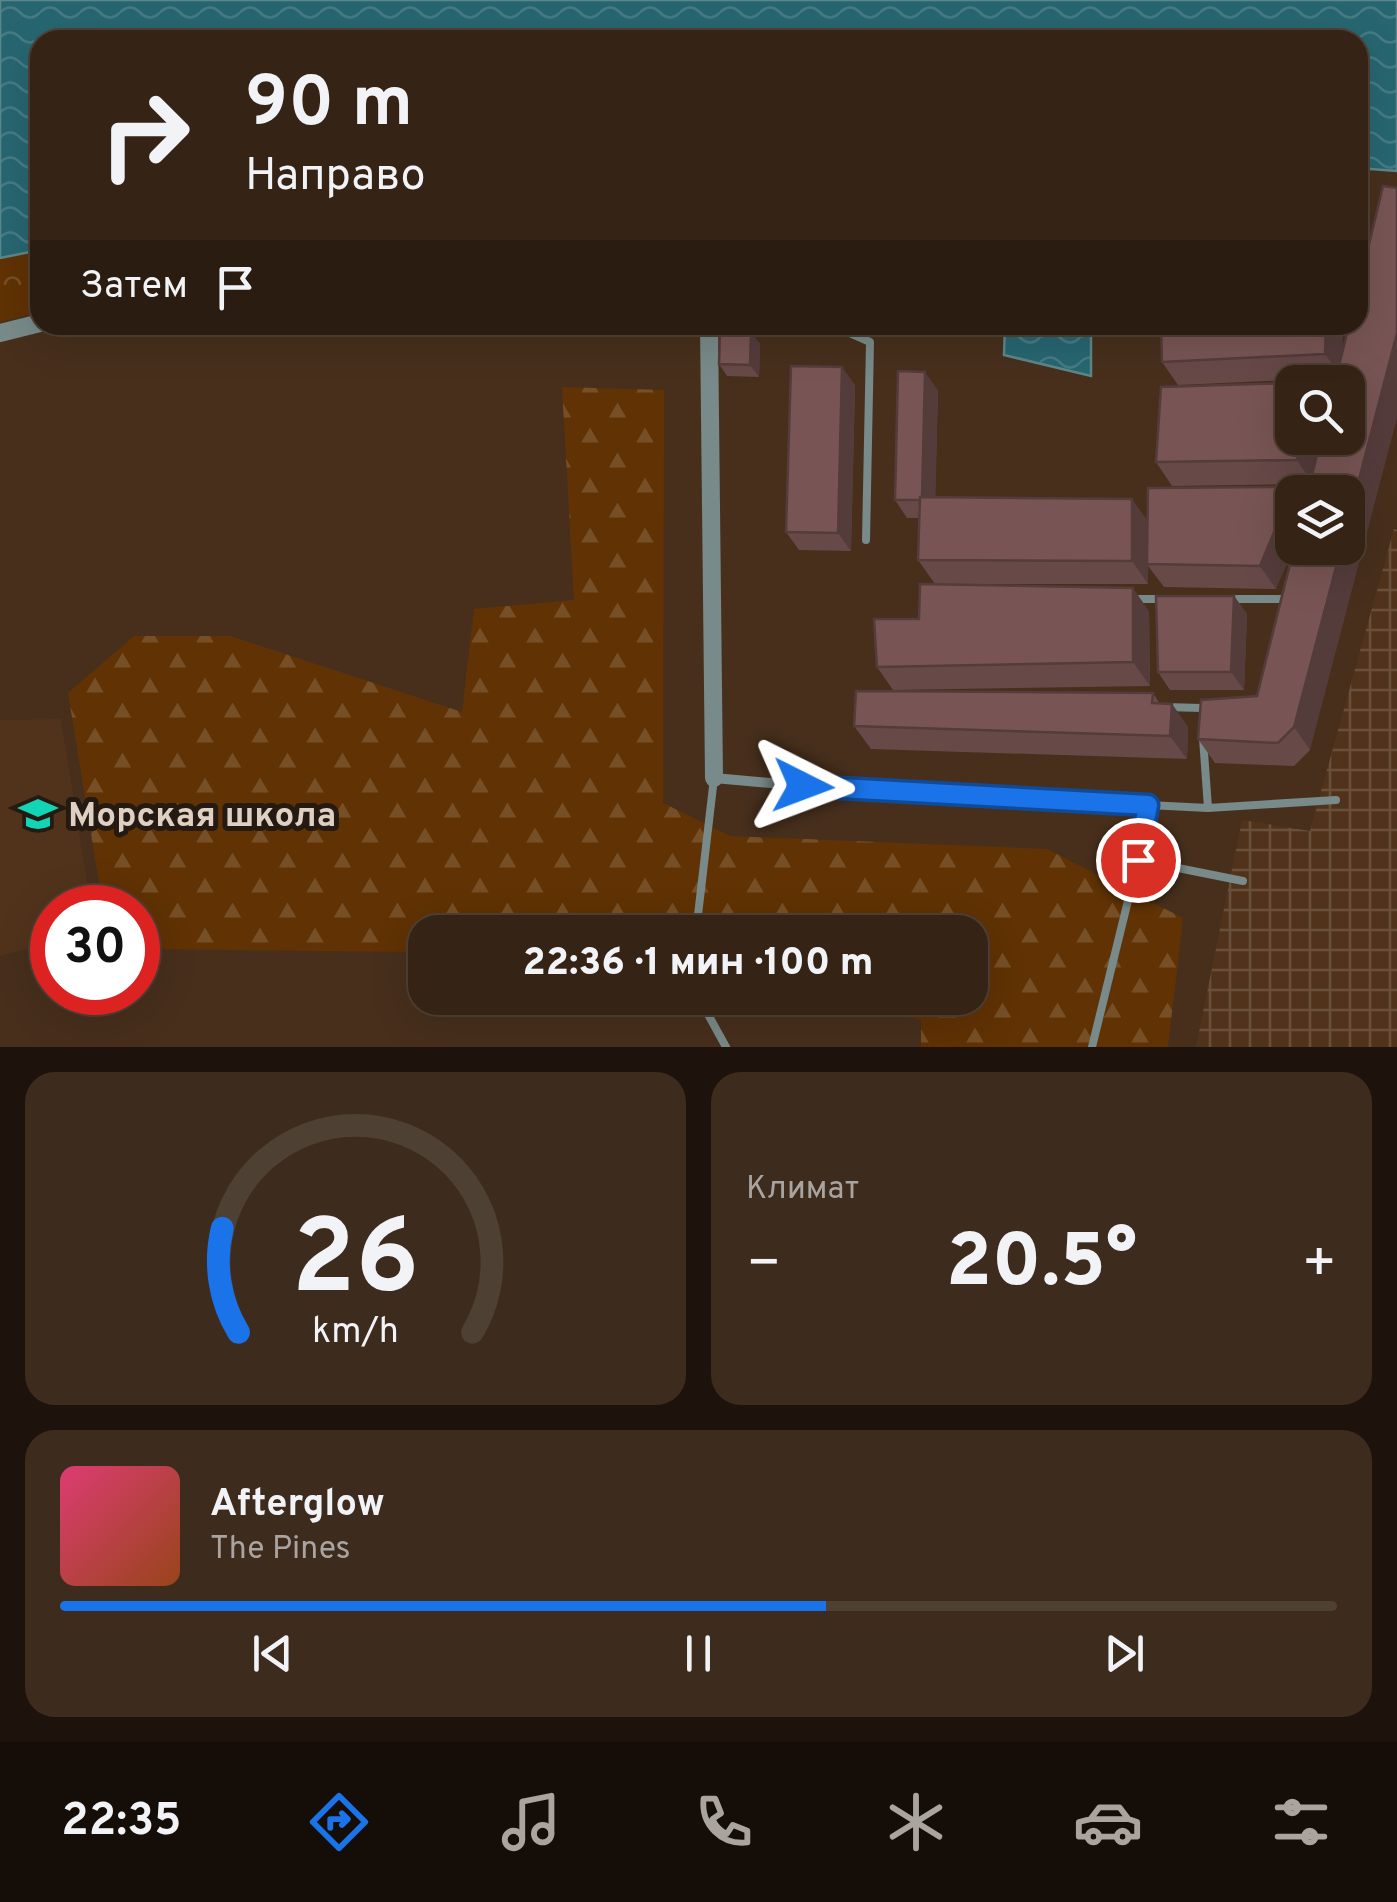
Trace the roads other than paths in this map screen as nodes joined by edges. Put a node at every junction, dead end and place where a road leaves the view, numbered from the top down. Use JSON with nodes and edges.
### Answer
{"nodes":[{"id":1,"x":30,"y":325,"type":"edge"},
{"id":2,"x":0,"y":332,"type":"edge"},
{"id":3,"x":710,"y":335,"type":"edge"},
{"id":4,"x":854,"y":335,"type":"edge"},
{"id":5,"x":866,"y":540,"type":"dead end"},
{"id":6,"x":1296,"y":582,"type":"edge"},
{"id":7,"x":1117,"y":598,"type":"edge"},
{"id":8,"x":1175,"y":599,"type":"edge"},
{"id":9,"x":1214,"y":599,"type":"edge"},
{"id":10,"x":1292,"y":599,"type":"junction"},
{"id":11,"x":1287,"y":616,"type":"edge"},
{"id":12,"x":1217,"y":706,"type":"edge"},
{"id":13,"x":1161,"y":707,"type":"edge"},
{"id":14,"x":1201,"y":708,"type":"junction"},
{"id":15,"x":714,"y":778,"type":"junction"},
{"id":16,"x":1336,"y":800,"type":"dead end"},
{"id":17,"x":1148,"y":805,"type":"junction"},
{"id":18,"x":1208,"y":808,"type":"junction"},
{"id":19,"x":1138,"y":860,"type":"junction"},
{"id":20,"x":1243,"y":880,"type":"dead end"},
{"id":21,"x":698,"y":915,"type":"edge"},
{"id":22,"x":708,"y":1015,"type":"edge"},
{"id":23,"x":726,"y":1047,"type":"edge"},
{"id":24,"x":1092,"y":1047,"type":"edge"}],
"edges":[{"from":1,"to":2,"type":"street"},
{"from":3,"to":15,"type":"street"},
{"from":4,"to":5,"type":"lane"},
{"from":6,"to":10,"type":"lane"},
{"from":7,"to":8,"type":"lane"},
{"from":9,"to":10,"type":"lane"},
{"from":10,"to":11,"type":"lane"},
{"from":12,"to":14,"type":"lane"},
{"from":13,"to":14,"type":"lane"},
{"from":14,"to":18,"type":"lane"},
{"from":15,"to":17,"type":"street"},
{"from":15,"to":21,"type":"lane"},
{"from":16,"to":18,"type":"lane"},
{"from":17,"to":18,"type":"lane"},
{"from":17,"to":19,"type":"lane"},
{"from":19,"to":20,"type":"lane"},
{"from":19,"to":24,"type":"lane"},
{"from":22,"to":23,"type":"lane"}]}
